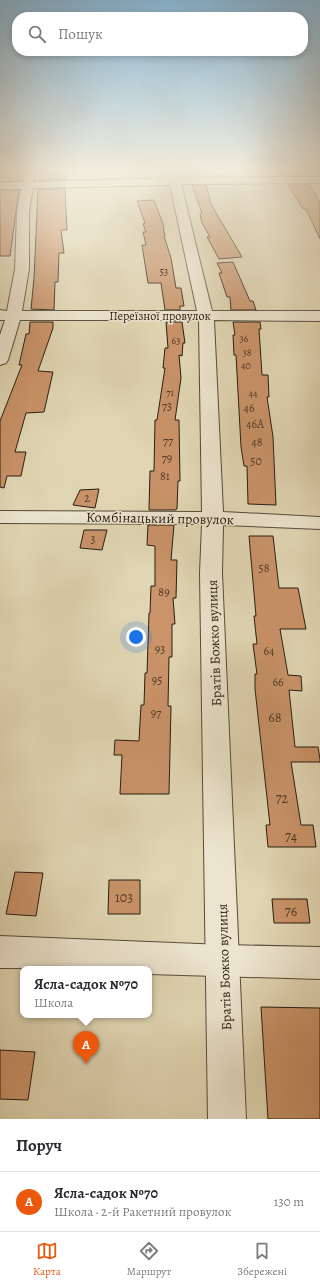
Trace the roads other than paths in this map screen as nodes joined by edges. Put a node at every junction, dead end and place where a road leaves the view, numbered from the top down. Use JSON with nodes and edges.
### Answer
{"nodes":[{"id":1,"x":23,"y":223,"type":"edge"},
{"id":2,"x":185,"y":223,"type":"edge"},
{"id":3,"x":7,"y":315,"type":"edge"},
{"id":4,"x":206,"y":316,"type":"junction"},
{"id":5,"x":320,"y":316,"type":"edge"},
{"id":6,"x":0,"y":360,"type":"edge"},
{"id":7,"x":0,"y":517,"type":"edge"},
{"id":8,"x":213,"y":518,"type":"junction"},
{"id":9,"x":320,"y":522,"type":"edge"},
{"id":10,"x":0,"y":952,"type":"edge"},
{"id":11,"x":224,"y":961,"type":"junction"},
{"id":12,"x":320,"y":963,"type":"edge"},
{"id":13,"x":228,"y":1119,"type":"edge"}],
"edges":[{"from":1,"to":3,"type":"street"},
{"from":2,"to":4,"type":"street","name":"Братів Божко вулиця"},
{"from":3,"to":4,"type":"street","name":"Переїзної провулок"},
{"from":3,"to":6,"type":"street"},
{"from":4,"to":5,"type":"street","name":"Переїзної провулок"},
{"from":4,"to":8,"type":"street","name":"Братів Божко вулиця"},
{"from":7,"to":8,"type":"street","name":"Комбінацький провулок"},
{"from":8,"to":9,"type":"street","name":"Комбінацький провулок"},
{"from":8,"to":11,"type":"street","name":"Братів Божко вулиця"},
{"from":10,"to":11,"type":"street"},
{"from":11,"to":12,"type":"street"},
{"from":11,"to":13,"type":"street","name":"Братів Божко вулиця"}]}
